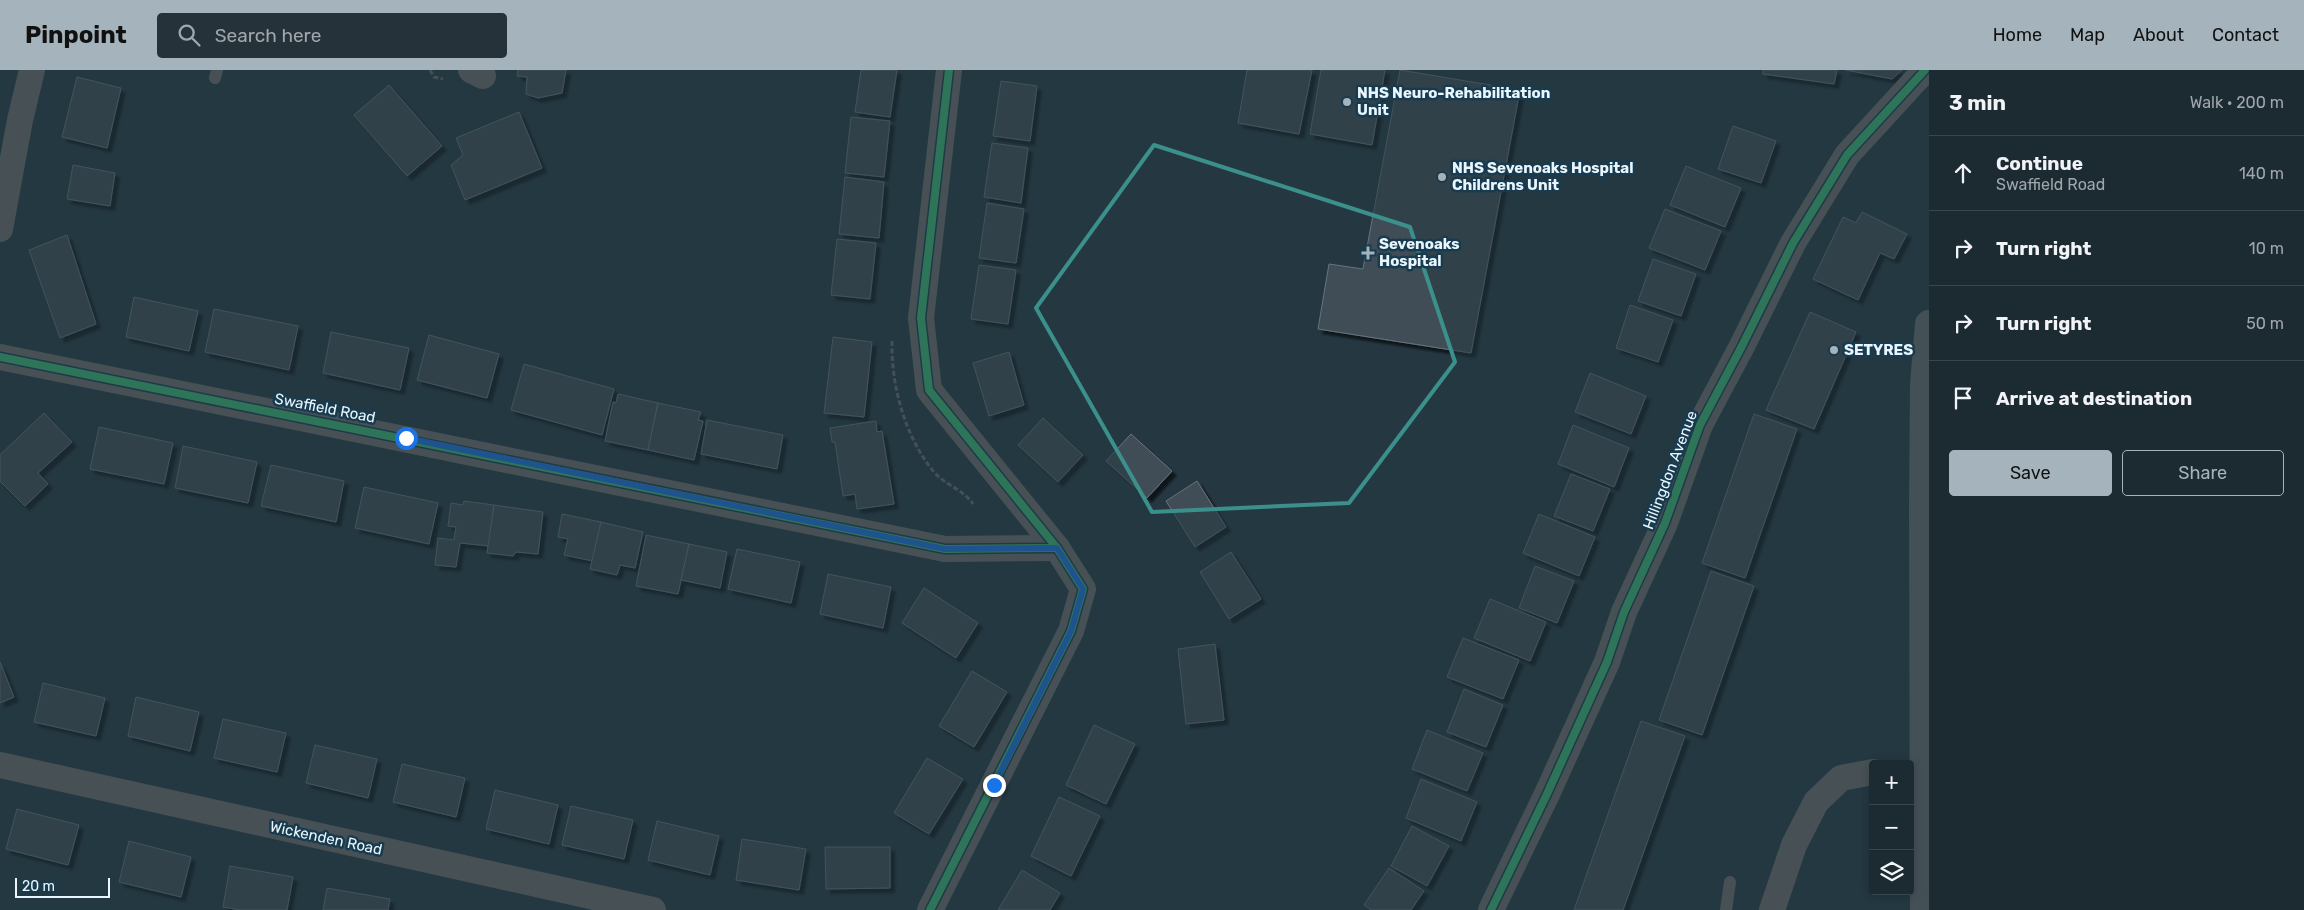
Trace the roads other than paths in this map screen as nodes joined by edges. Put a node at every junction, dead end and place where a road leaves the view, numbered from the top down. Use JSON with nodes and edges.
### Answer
{"nodes":[{"id":1,"x":32,"y":70,"type":"edge"},
{"id":2,"x":949,"y":70,"type":"edge"},
{"id":3,"x":1925,"y":70,"type":"edge"},
{"id":4,"x":0,"y":229,"type":"edge"},
{"id":5,"x":1929,"y":324,"type":"edge"},
{"id":6,"x":0,"y":357,"type":"edge"},
{"id":7,"x":1057,"y":548,"type":"junction"},
{"id":8,"x":1926,"y":570,"type":"edge"},
{"id":9,"x":0,"y":765,"type":"edge"},
{"id":10,"x":1917,"y":769,"type":"edge"},
{"id":11,"x":1869,"y":773,"type":"edge"},
{"id":12,"x":1730,"y":882,"type":"dead end"},
{"id":13,"x":652,"y":910,"type":"edge"},
{"id":14,"x":930,"y":910,"type":"edge"},
{"id":15,"x":1490,"y":910,"type":"edge"},
{"id":16,"x":1726,"y":910,"type":"edge"},
{"id":17,"x":1772,"y":910,"type":"edge"},
{"id":18,"x":1924,"y":910,"type":"edge"}],
"edges":[{"from":1,"to":4,"type":"street"},
{"from":2,"to":7,"type":"street"},
{"from":3,"to":15,"type":"street","name":"Hillingdon Avenue"},
{"from":5,"to":8,"type":"highway"},
{"from":6,"to":7,"type":"street","name":"Swaffield Road"},
{"from":7,"to":14,"type":"street"},
{"from":8,"to":10,"type":"highway"},
{"from":9,"to":13,"type":"street","name":"Wickenden Road"},
{"from":10,"to":18,"type":"highway"},
{"from":11,"to":17,"type":"street"},
{"from":12,"to":16,"type":"lane"}]}
